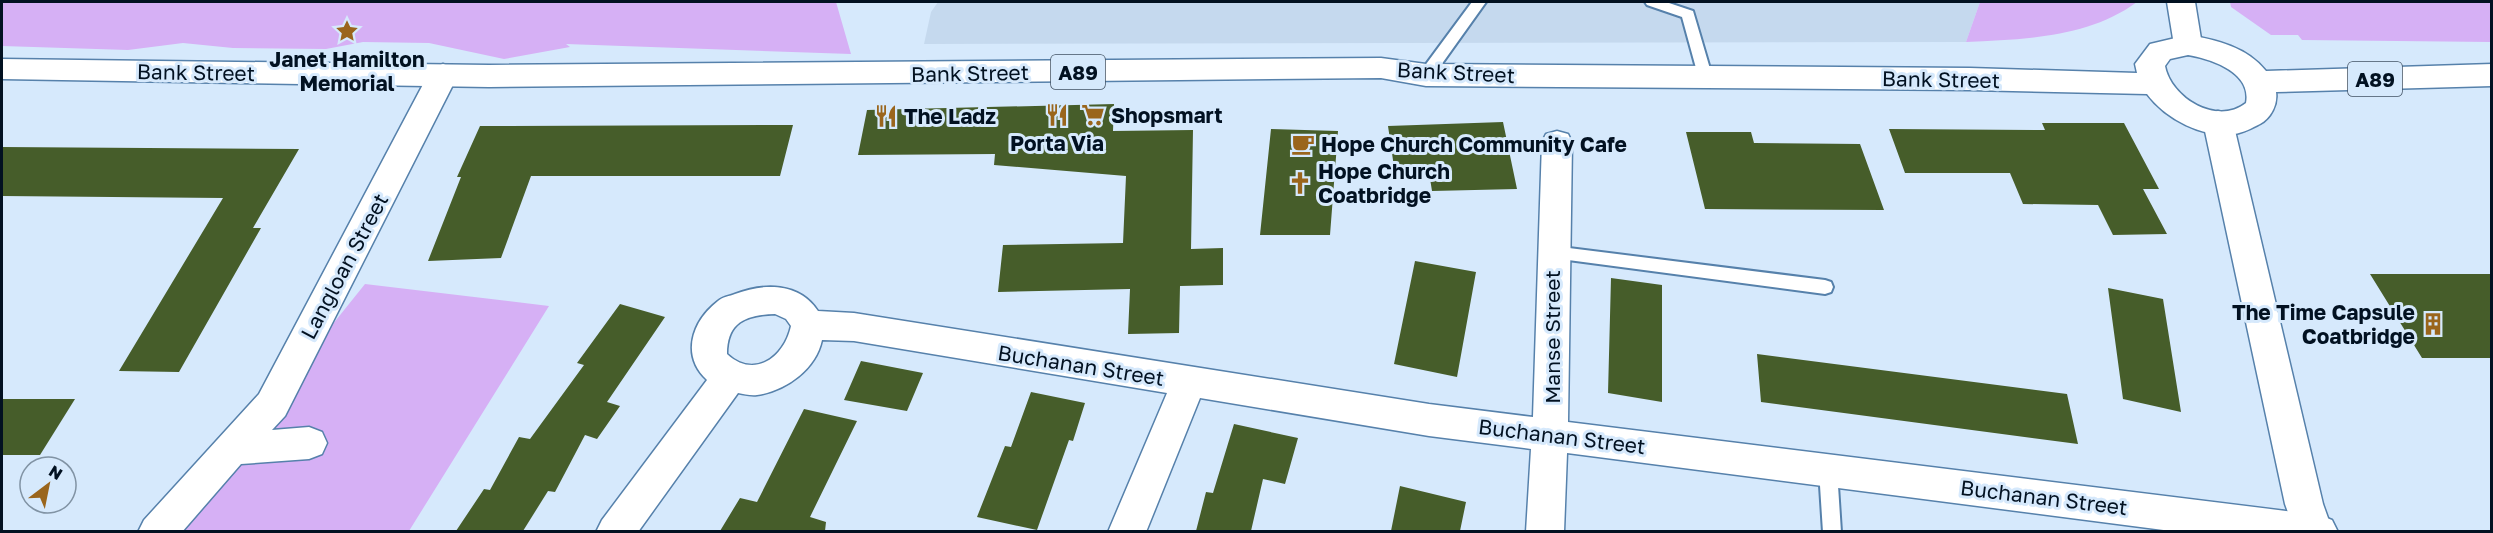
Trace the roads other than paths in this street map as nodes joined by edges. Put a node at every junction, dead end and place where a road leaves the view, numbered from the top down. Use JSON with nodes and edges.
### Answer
{"nodes":[{"id":1,"x":1479,"y":2,"type":"edge"},
{"id":2,"x":1652,"y":2,"type":"edge"},
{"id":3,"x":2182,"y":6,"type":"edge"},
{"id":4,"x":2188,"y":45,"type":"junction"},
{"id":5,"x":2,"y":69,"type":"edge"},
{"id":6,"x":443,"y":75,"type":"junction"},
{"id":7,"x":1426,"y":75,"type":"junction"},
{"id":8,"x":2492,"y":75,"type":"edge"},
{"id":9,"x":1706,"y":79,"type":"junction"},
{"id":10,"x":2258,"y":82,"type":"junction"},
{"id":11,"x":2154,"y":84,"type":"junction"},
{"id":12,"x":2218,"y":122,"type":"junction"},
{"id":13,"x":1557,"y":142,"type":"dead end"},
{"id":14,"x":1553,"y":252,"type":"junction"},
{"id":15,"x":1825,"y":287,"type":"dead end"},
{"id":16,"x":808,"y":326,"type":"junction"},
{"id":17,"x":729,"y":378,"type":"junction"},
{"id":18,"x":1189,"y":382,"type":"junction"},
{"id":19,"x":1552,"y":435,"type":"junction"},
{"id":20,"x":309,"y":443,"type":"dead end"},
{"id":21,"x":234,"y":449,"type":"junction"},
{"id":22,"x":1827,"y":470,"type":"junction"},
{"id":23,"x":157,"y":531,"type":"edge"},
{"id":24,"x":615,"y":531,"type":"edge"},
{"id":25,"x":1127,"y":531,"type":"edge"},
{"id":26,"x":1545,"y":531,"type":"edge"},
{"id":27,"x":1832,"y":531,"type":"edge"},
{"id":28,"x":2316,"y":531,"type":"edge"}],
"edges":[{"from":1,"to":7,"type":"lane"},
{"from":2,"to":9,"type":"lane"},
{"from":3,"to":4,"type":"main road"},
{"from":4,"to":10,"type":"main road"},
{"from":4,"to":11,"type":"main road"},
{"from":5,"to":6,"type":"main road","name":"Bank Street","number":"A89"},
{"from":6,"to":7,"type":"main road","name":"Bank Street","number":"A89"},
{"from":6,"to":21,"type":"main road","name":"Langloan Street"},
{"from":7,"to":9,"type":"main road","name":"Bank Street","number":"A89"},
{"from":8,"to":10,"type":"main road","number":"A89"},
{"from":9,"to":11,"type":"main road","name":"Bank Street","number":"A89"},
{"from":10,"to":12,"type":"main road"},
{"from":11,"to":12,"type":"main road"},
{"from":12,"to":28,"type":"main road"},
{"from":13,"to":14,"type":"main road","name":"Manse Street"},
{"from":14,"to":15,"type":"lane"},
{"from":14,"to":19,"type":"main road","name":"Manse Street"},
{"from":16,"to":17,"type":"main road"},
{"from":16,"to":17,"type":"main road"},
{"from":16,"to":18,"type":"main road","name":"Buchanan Street"},
{"from":17,"to":24,"type":"main road"},
{"from":18,"to":19,"type":"main road","name":"Buchanan Street"},
{"from":18,"to":25,"type":"main road"},
{"from":19,"to":22,"type":"main road","name":"Buchanan Street"},
{"from":19,"to":26,"type":"main road","name":"Manse Street"},
{"from":20,"to":21,"type":"main road"},
{"from":21,"to":23,"type":"main road","name":"Langloan Street"},
{"from":22,"to":27,"type":"lane"},
{"from":22,"to":28,"type":"main road","name":"Buchanan Street"}]}
